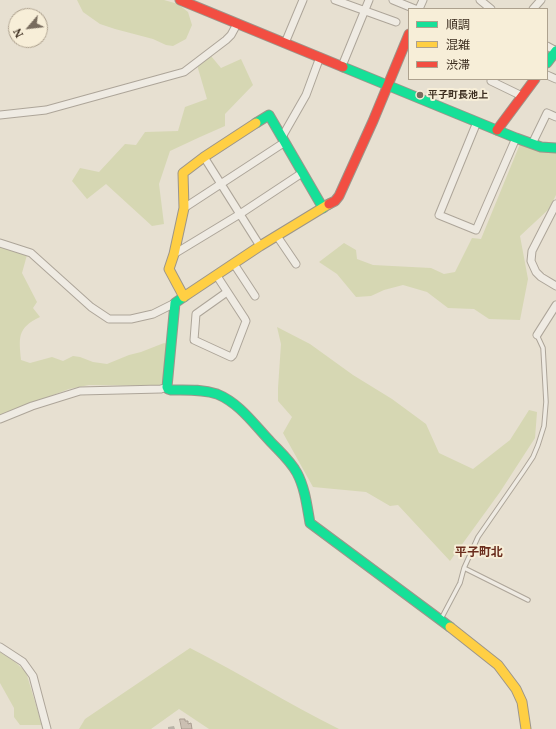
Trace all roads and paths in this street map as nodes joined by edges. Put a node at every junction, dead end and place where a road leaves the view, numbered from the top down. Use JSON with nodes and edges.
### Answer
{"nodes":[{"id":1,"x":180,"y":0,"type":"edge"},
{"id":2,"x":303,"y":0,"type":"edge"},
{"id":3,"x":335,"y":0,"type":"edge"},
{"id":4,"x":369,"y":0,"type":"edge"},
{"id":5,"x":393,"y":0,"type":"edge"},
{"id":6,"x":480,"y":0,"type":"edge"},
{"id":7,"x":541,"y":0,"type":"edge"},
{"id":8,"x":198,"y":3,"type":"edge"},
{"id":9,"x":413,"y":8,"type":"edge"},
{"id":10,"x":490,"y":8,"type":"edge"},
{"id":11,"x":534,"y":8,"type":"edge"},
{"id":12,"x":364,"y":11,"type":"junction"},
{"id":13,"x":396,"y":22,"type":"dead end"},
{"id":14,"x":237,"y":24,"type":"junction"},
{"id":15,"x":408,"y":36,"type":"edge"},
{"id":16,"x":285,"y":43,"type":"junction"},
{"id":17,"x":556,"y":51,"type":"edge"},
{"id":18,"x":320,"y":57,"type":"junction"},
{"id":19,"x":548,"y":62,"type":"edge"},
{"id":20,"x":342,"y":66,"type":"junction"},
{"id":21,"x":492,"y":80,"type":"edge"},
{"id":22,"x":534,"y":80,"type":"edge"},
{"id":23,"x":387,"y":86,"type":"junction"},
{"id":24,"x":522,"y":96,"type":"junction"},
{"id":25,"x":0,"y":115,"type":"edge"},
{"id":26,"x":556,"y":116,"type":"edge"},
{"id":27,"x":477,"y":122,"type":"junction"},
{"id":28,"x":497,"y":130,"type":"junction"},
{"id":29,"x":516,"y":138,"type":"junction"},
{"id":30,"x":283,"y":139,"type":"junction"},
{"id":31,"x":532,"y":144,"type":"junction"},
{"id":32,"x":556,"y":148,"type":"edge"},
{"id":33,"x":204,"y":157,"type":"junction"},
{"id":34,"x":302,"y":172,"type":"junction"},
{"id":35,"x":220,"y":183,"type":"junction"},
{"id":36,"x":556,"y":204,"type":"edge"},
{"id":37,"x":184,"y":208,"type":"junction"},
{"id":38,"x":323,"y":208,"type":"junction"},
{"id":39,"x":240,"y":214,"type":"junction"},
{"id":40,"x":278,"y":236,"type":"junction"},
{"id":41,"x":0,"y":243,"type":"edge"},
{"id":42,"x":260,"y":246,"type":"junction"},
{"id":43,"x":174,"y":254,"type":"junction"},
{"id":44,"x":234,"y":264,"type":"junction"},
{"id":45,"x":296,"y":264,"type":"dead end"},
{"id":46,"x":216,"y":276,"type":"junction"},
{"id":47,"x":556,"y":286,"type":"edge"},
{"id":48,"x":227,"y":292,"type":"junction"},
{"id":49,"x":255,"y":296,"type":"dead end"},
{"id":50,"x":184,"y":297,"type":"junction"},
{"id":51,"x":175,"y":303,"type":"junction"},
{"id":52,"x":556,"y":305,"type":"edge"},
{"id":53,"x":537,"y":335,"type":"joint"},
{"id":54,"x":167,"y":387,"type":"junction"},
{"id":55,"x":0,"y":419,"type":"edge"},
{"id":56,"x":464,"y":568,"type":"junction"},
{"id":57,"x":528,"y":600,"type":"dead end"},
{"id":58,"x":440,"y":620,"type":"junction"},
{"id":59,"x":0,"y":647,"type":"edge"},
{"id":60,"x":47,"y":729,"type":"edge"},
{"id":61,"x":526,"y":729,"type":"edge"}],
"edges":[{"from":1,"to":8,"type":"street"},
{"from":2,"to":16,"type":"street"},
{"from":3,"to":12,"type":"street"},
{"from":4,"to":12,"type":"street"},
{"from":5,"to":9,"type":"street"},
{"from":6,"to":10,"type":"street"},
{"from":7,"to":11,"type":"street"},
{"from":8,"to":14,"type":"street"},
{"from":12,"to":13,"type":"street"},
{"from":12,"to":20,"type":"street"},
{"from":14,"to":16,"type":"street"},
{"from":14,"to":25,"type":"street"},
{"from":15,"to":23,"type":"street"},
{"from":16,"to":18,"type":"street"},
{"from":17,"to":19,"type":"street"},
{"from":18,"to":20,"type":"street"},
{"from":18,"to":30,"type":"street"},
{"from":20,"to":23,"type":"street"},
{"from":21,"to":24,"type":"street"},
{"from":22,"to":24,"type":"street"},
{"from":23,"to":27,"type":"street"},
{"from":23,"to":38,"type":"street"},
{"from":24,"to":28,"type":"street"},
{"from":26,"to":31,"type":"street"},
{"from":27,"to":28,"type":"street"},
{"from":27,"to":29,"type":"street"},
{"from":28,"to":29,"type":"street"},
{"from":29,"to":31,"type":"street"},
{"from":30,"to":33,"type":"street"},
{"from":30,"to":34,"type":"street"},
{"from":30,"to":35,"type":"street"},
{"from":31,"to":32,"type":"street"},
{"from":33,"to":35,"type":"street"},
{"from":33,"to":37,"type":"street"},
{"from":34,"to":38,"type":"street"},
{"from":34,"to":39,"type":"street"},
{"from":35,"to":37,"type":"street"},
{"from":35,"to":39,"type":"street"},
{"from":36,"to":47,"type":"street"},
{"from":37,"to":43,"type":"street"},
{"from":38,"to":40,"type":"street"},
{"from":39,"to":42,"type":"street"},
{"from":39,"to":43,"type":"street"},
{"from":40,"to":42,"type":"street"},
{"from":40,"to":45,"type":"street"},
{"from":41,"to":51,"type":"street"},
{"from":42,"to":44,"type":"street"},
{"from":43,"to":50,"type":"street"},
{"from":44,"to":46,"type":"street"},
{"from":44,"to":49,"type":"street"},
{"from":46,"to":48,"type":"street"},
{"from":46,"to":50,"type":"street"},
{"from":48,"to":48,"type":"street"},
{"from":50,"to":51,"type":"street"},
{"from":51,"to":54,"type":"street"},
{"from":52,"to":53,"type":"street"},
{"from":53,"to":56,"type":"lane"},
{"from":54,"to":55,"type":"street"},
{"from":54,"to":58,"type":"street"},
{"from":56,"to":57,"type":"lane"},
{"from":56,"to":58,"type":"lane"},
{"from":58,"to":61,"type":"street"},
{"from":59,"to":60,"type":"street"}]}
